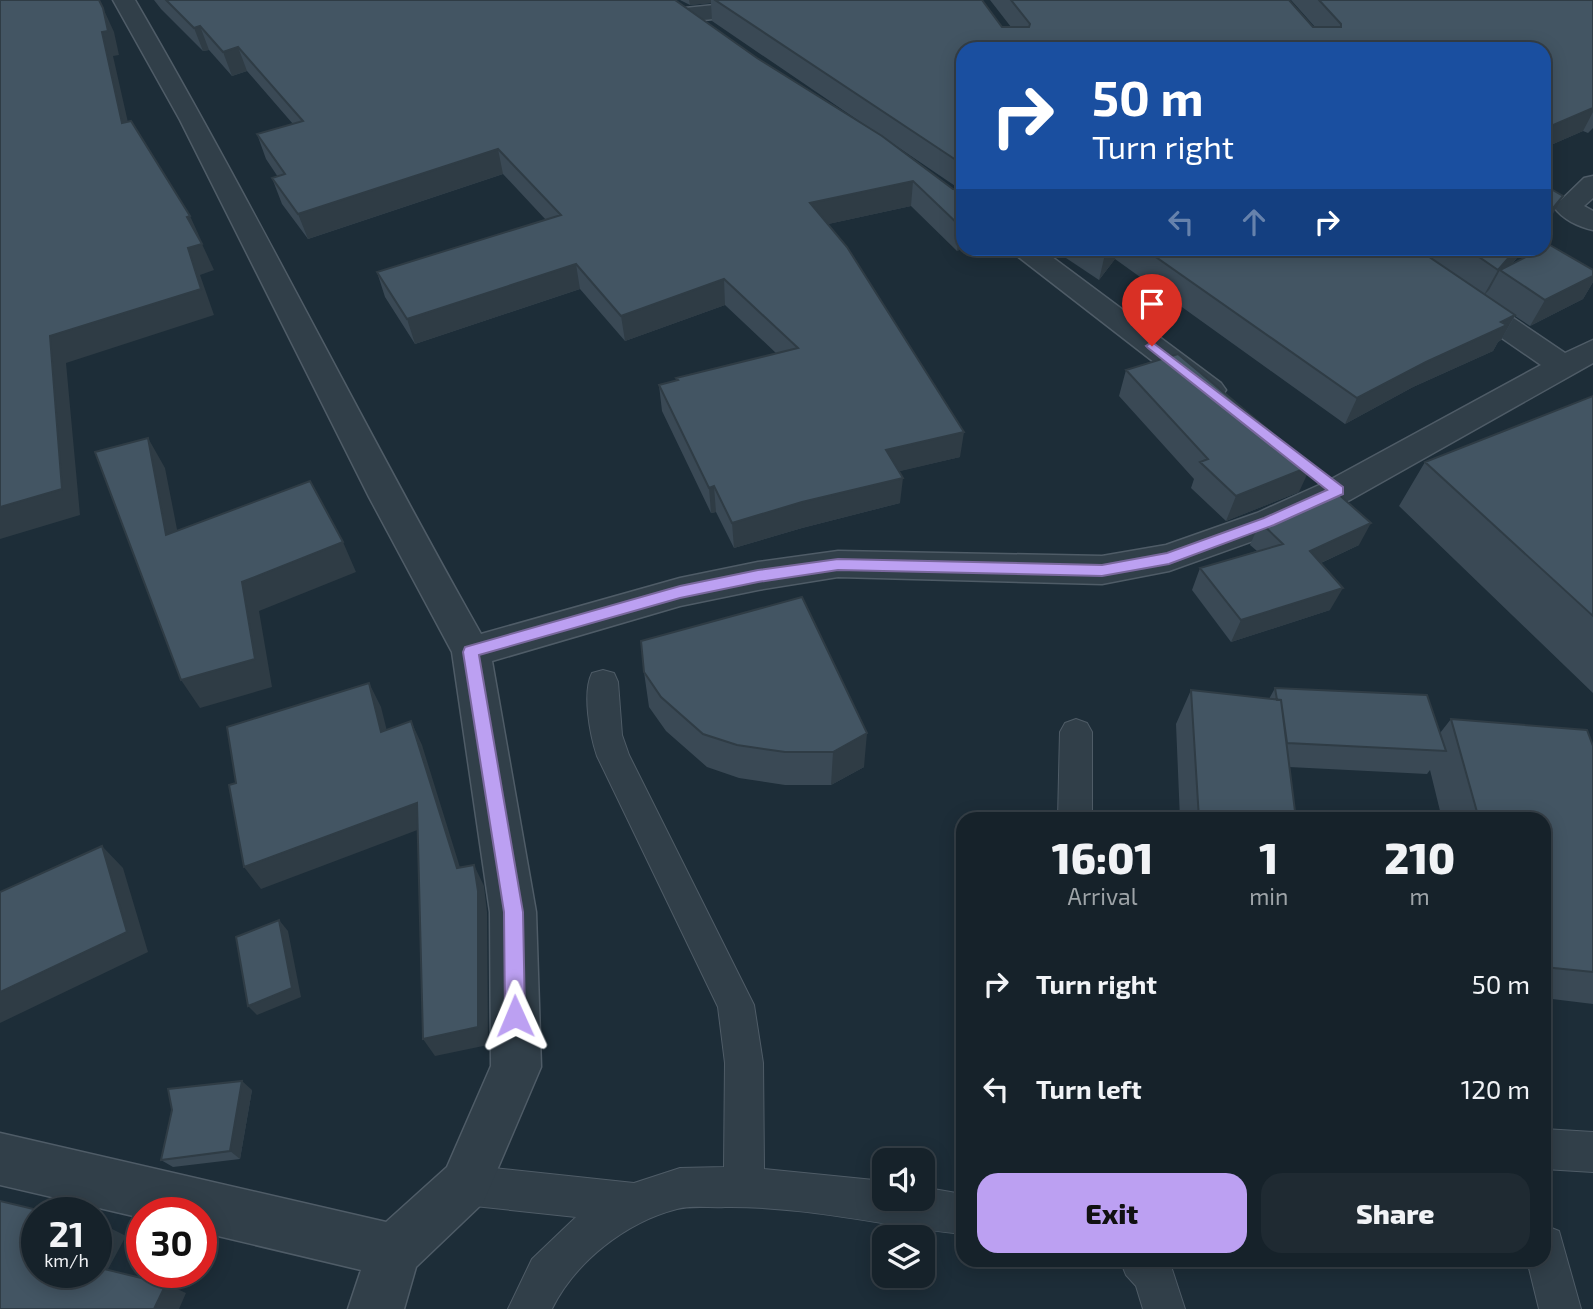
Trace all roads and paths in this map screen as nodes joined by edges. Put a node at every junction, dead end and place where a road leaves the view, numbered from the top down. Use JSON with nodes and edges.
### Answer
{"nodes":[{"id":1,"x":124,"y":0,"type":"edge"},
{"id":2,"x":824,"y":0,"type":"edge"},
{"id":3,"x":716,"y":37,"type":"edge"},
{"id":4,"x":1593,"y":184,"type":"edge"},
{"id":5,"x":1551,"y":198,"type":"edge"},
{"id":6,"x":1567,"y":207,"type":"junction"},
{"id":7,"x":1593,"y":222,"type":"edge"},
{"id":8,"x":1032,"y":256,"type":"edge"},
{"id":9,"x":1404,"y":256,"type":"edge"},
{"id":10,"x":1578,"y":358,"type":"edge"},
{"id":11,"x":1230,"y":406,"type":"edge"},
{"id":12,"x":471,"y":652,"type":"junction"},
{"id":13,"x":603,"y":682,"type":"dead end"},
{"id":14,"x":1076,"y":732,"type":"dead end"},
{"id":15,"x":1075,"y":812,"type":"edge"},
{"id":16,"x":1551,"y":1149,"type":"edge"},
{"id":17,"x":1593,"y":1152,"type":"edge"},
{"id":18,"x":0,"y":1159,"type":"edge"},
{"id":19,"x":465,"y":1185,"type":"junction"},
{"id":20,"x":744,"y":1187,"type":"junction"},
{"id":21,"x":634,"y":1203,"type":"junction"},
{"id":22,"x":956,"y":1213,"type":"edge"},
{"id":23,"x":394,"y":1251,"type":"junction"},
{"id":24,"x":1148,"y":1267,"type":"edge"},
{"id":25,"x":1549,"y":1267,"type":"edge"},
{"id":26,"x":376,"y":1309,"type":"edge"},
{"id":27,"x":529,"y":1309,"type":"edge"},
{"id":28,"x":1164,"y":1309,"type":"edge"},
{"id":29,"x":1560,"y":1309,"type":"edge"}],
"edges":[{"from":1,"to":12,"type":"street"},
{"from":2,"to":3,"type":"street"},
{"from":4,"to":6,"type":"street"},
{"from":5,"to":6,"type":"street"},
{"from":6,"to":7,"type":"street"},
{"from":8,"to":11,"type":"street"},
{"from":9,"to":10,"type":"street"},
{"from":10,"to":12,"type":"street"},
{"from":12,"to":19,"type":"street"},
{"from":13,"to":20,"type":"lane"},
{"from":14,"to":15,"type":"lane"},
{"from":16,"to":17,"type":"lane"},
{"from":18,"to":23,"type":"street"},
{"from":19,"to":21,"type":"lane"},
{"from":19,"to":23,"type":"street"},
{"from":20,"to":21,"type":"lane"},
{"from":20,"to":22,"type":"lane"},
{"from":21,"to":27,"type":"lane"},
{"from":23,"to":26,"type":"street"},
{"from":24,"to":28,"type":"lane"},
{"from":25,"to":29,"type":"lane"}]}
